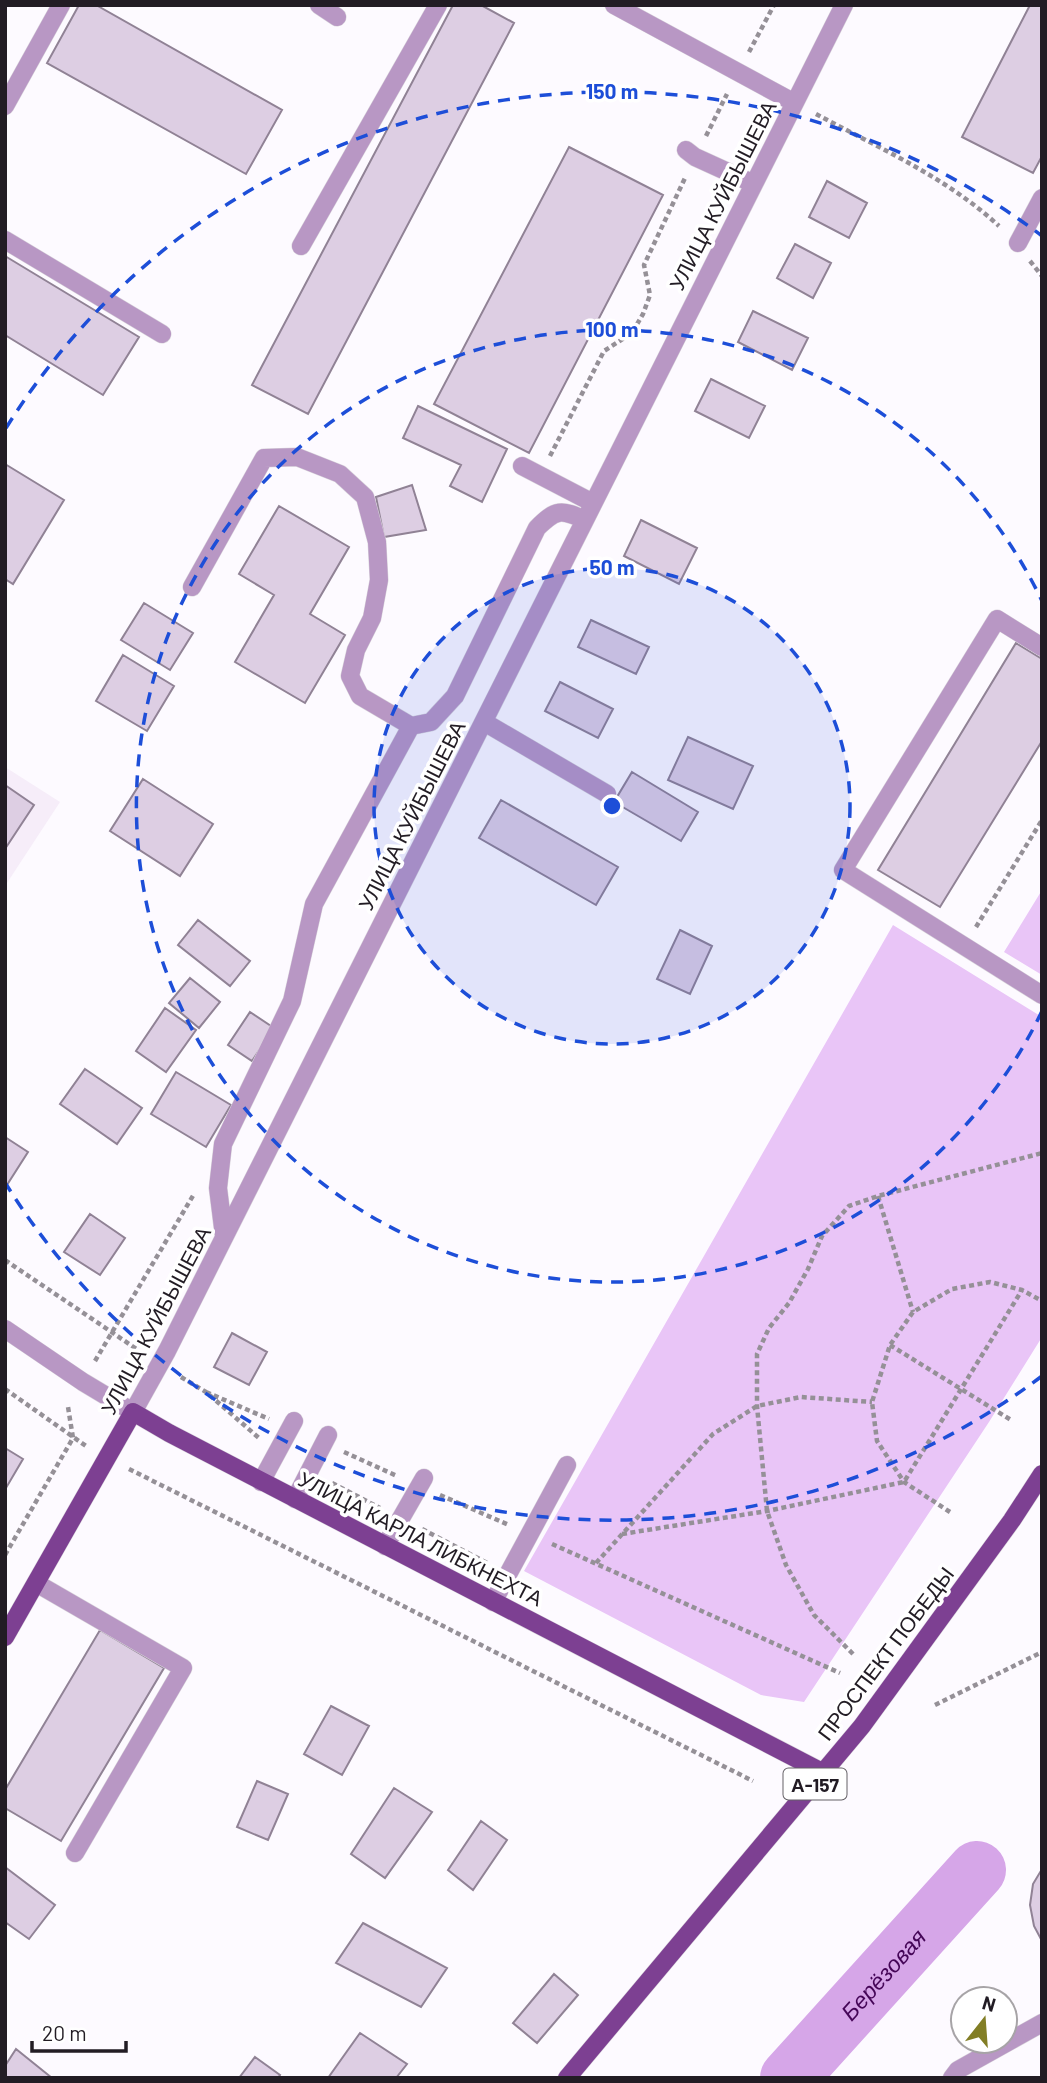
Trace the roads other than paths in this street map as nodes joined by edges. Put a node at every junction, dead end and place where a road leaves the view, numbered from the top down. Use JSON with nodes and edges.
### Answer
{"nodes":[{"id":1,"x":61,"y":5,"type":"edge"},
{"id":2,"x":319,"y":5,"type":"edge"},
{"id":3,"x":438,"y":5,"type":"edge"},
{"id":4,"x":614,"y":5,"type":"edge"},
{"id":5,"x":844,"y":5,"type":"edge"},
{"id":6,"x":337,"y":17,"type":"dead end"},
{"id":7,"x":793,"y":102,"type":"junction"},
{"id":8,"x":5,"y":106,"type":"edge"},
{"id":9,"x":690,"y":154,"type":"road end"},
{"id":10,"x":752,"y":183,"type":"junction"},
{"id":11,"x":1042,"y":198,"type":"edge"},
{"id":12,"x":5,"y":240,"type":"edge"},
{"id":13,"x":1018,"y":243,"type":"road end"},
{"id":14,"x":301,"y":246,"type":"dead end"},
{"id":15,"x":162,"y":334,"type":"dead end"},
{"id":16,"x":522,"y":466,"type":"dead end"},
{"id":17,"x":593,"y":503,"type":"junction"},
{"id":18,"x":585,"y":520,"type":"junction"},
{"id":19,"x":192,"y":587,"type":"dead end"},
{"id":20,"x":1042,"y":647,"type":"edge"},
{"id":21,"x":484,"y":722,"type":"junction"},
{"id":22,"x":411,"y":726,"type":"junction"},
{"id":23,"x":607,"y":794,"type":"dead end"},
{"id":24,"x":1042,"y":995,"type":"edge"},
{"id":25,"x":224,"y":1236,"type":"junction"},
{"id":26,"x":5,"y":1329,"type":"edge"},
{"id":27,"x":134,"y":1412,"type":"junction"},
{"id":28,"x":293,"y":1421,"type":"dead end"},
{"id":29,"x":328,"y":1435,"type":"dead end"},
{"id":30,"x":567,"y":1465,"type":"dead end"},
{"id":31,"x":1042,"y":1474,"type":"edge"},
{"id":32,"x":261,"y":1482,"type":"junction"},
{"id":33,"x":422,"y":1482,"type":"road end"},
{"id":34,"x":295,"y":1499,"type":"junction"},
{"id":35,"x":386,"y":1546,"type":"junction"},
{"id":36,"x":36,"y":1583,"type":"junction"},
{"id":37,"x":493,"y":1602,"type":"junction"},
{"id":38,"x":5,"y":1637,"type":"edge"},
{"id":39,"x":824,"y":1773,"type":"junction"},
{"id":40,"x":75,"y":1853,"type":"dead end"},
{"id":41,"x":1042,"y":2023,"type":"edge"},
{"id":42,"x":567,"y":2078,"type":"edge"},
{"id":43,"x":952,"y":2078,"type":"edge"}],
"edges":[{"from":1,"to":8,"type":"street"},
{"from":2,"to":6,"type":"street"},
{"from":3,"to":14,"type":"street"},
{"from":4,"to":7,"type":"street"},
{"from":5,"to":7,"type":"street","name":"УЛИЦА КУЙБЫШЕВА"},
{"from":7,"to":10,"type":"street","name":"УЛИЦА КУЙБЫШЕВА"},
{"from":9,"to":10,"type":"street"},
{"from":10,"to":17,"type":"street","name":"УЛИЦА КУЙБЫШЕВА"},
{"from":11,"to":13,"type":"street"},
{"from":12,"to":15,"type":"street"},
{"from":16,"to":17,"type":"street"},
{"from":17,"to":18,"type":"street","name":"УЛИЦА КУЙБЫШЕВА"},
{"from":18,"to":21,"type":"street","name":"УЛИЦА КУЙБЫШЕВА"},
{"from":18,"to":22,"type":"street"},
{"from":19,"to":22,"type":"street"},
{"from":20,"to":24,"type":"street"},
{"from":21,"to":23,"type":"street"},
{"from":21,"to":25,"type":"street","name":"УЛИЦА КУЙБЫШЕВА"},
{"from":22,"to":25,"type":"street"},
{"from":25,"to":27,"type":"street","name":"УЛИЦА КУЙБЫШЕВА"},
{"from":26,"to":27,"type":"street","name":"УЛИЦА КАРЛА ЛИБКНЕХТА"},
{"from":27,"to":32,"type":"main road","name":"УЛИЦА КАРЛА ЛИБКНЕХТА"},
{"from":27,"to":36,"type":"main road","name":"УЛИЦА КУЙБЫШЕВА"},
{"from":28,"to":32,"type":"street"},
{"from":29,"to":34,"type":"street"},
{"from":30,"to":37,"type":"street"},
{"from":31,"to":39,"type":"main road","name":"ПРОСПЕКТ ПОБЕДЫ","number":"А-157"},
{"from":32,"to":34,"type":"main road","name":"УЛИЦА КАРЛА ЛИБКНЕХТА"},
{"from":33,"to":35,"type":"street"},
{"from":34,"to":35,"type":"main road","name":"УЛИЦА КАРЛА ЛИБКНЕХТА"},
{"from":35,"to":37,"type":"main road","name":"УЛИЦА КАРЛА ЛИБКНЕХТА"},
{"from":36,"to":38,"type":"main road","name":"УЛИЦА КУЙБЫШЕВА"},
{"from":36,"to":40,"type":"street"},
{"from":37,"to":39,"type":"main road","name":"УЛИЦА КАРЛА ЛИБКНЕХТА"},
{"from":39,"to":42,"type":"main road","name":"ПРОСПЕКТ ПОБЕДЫ","number":"А-157"},
{"from":41,"to":43,"type":"street"}]}
